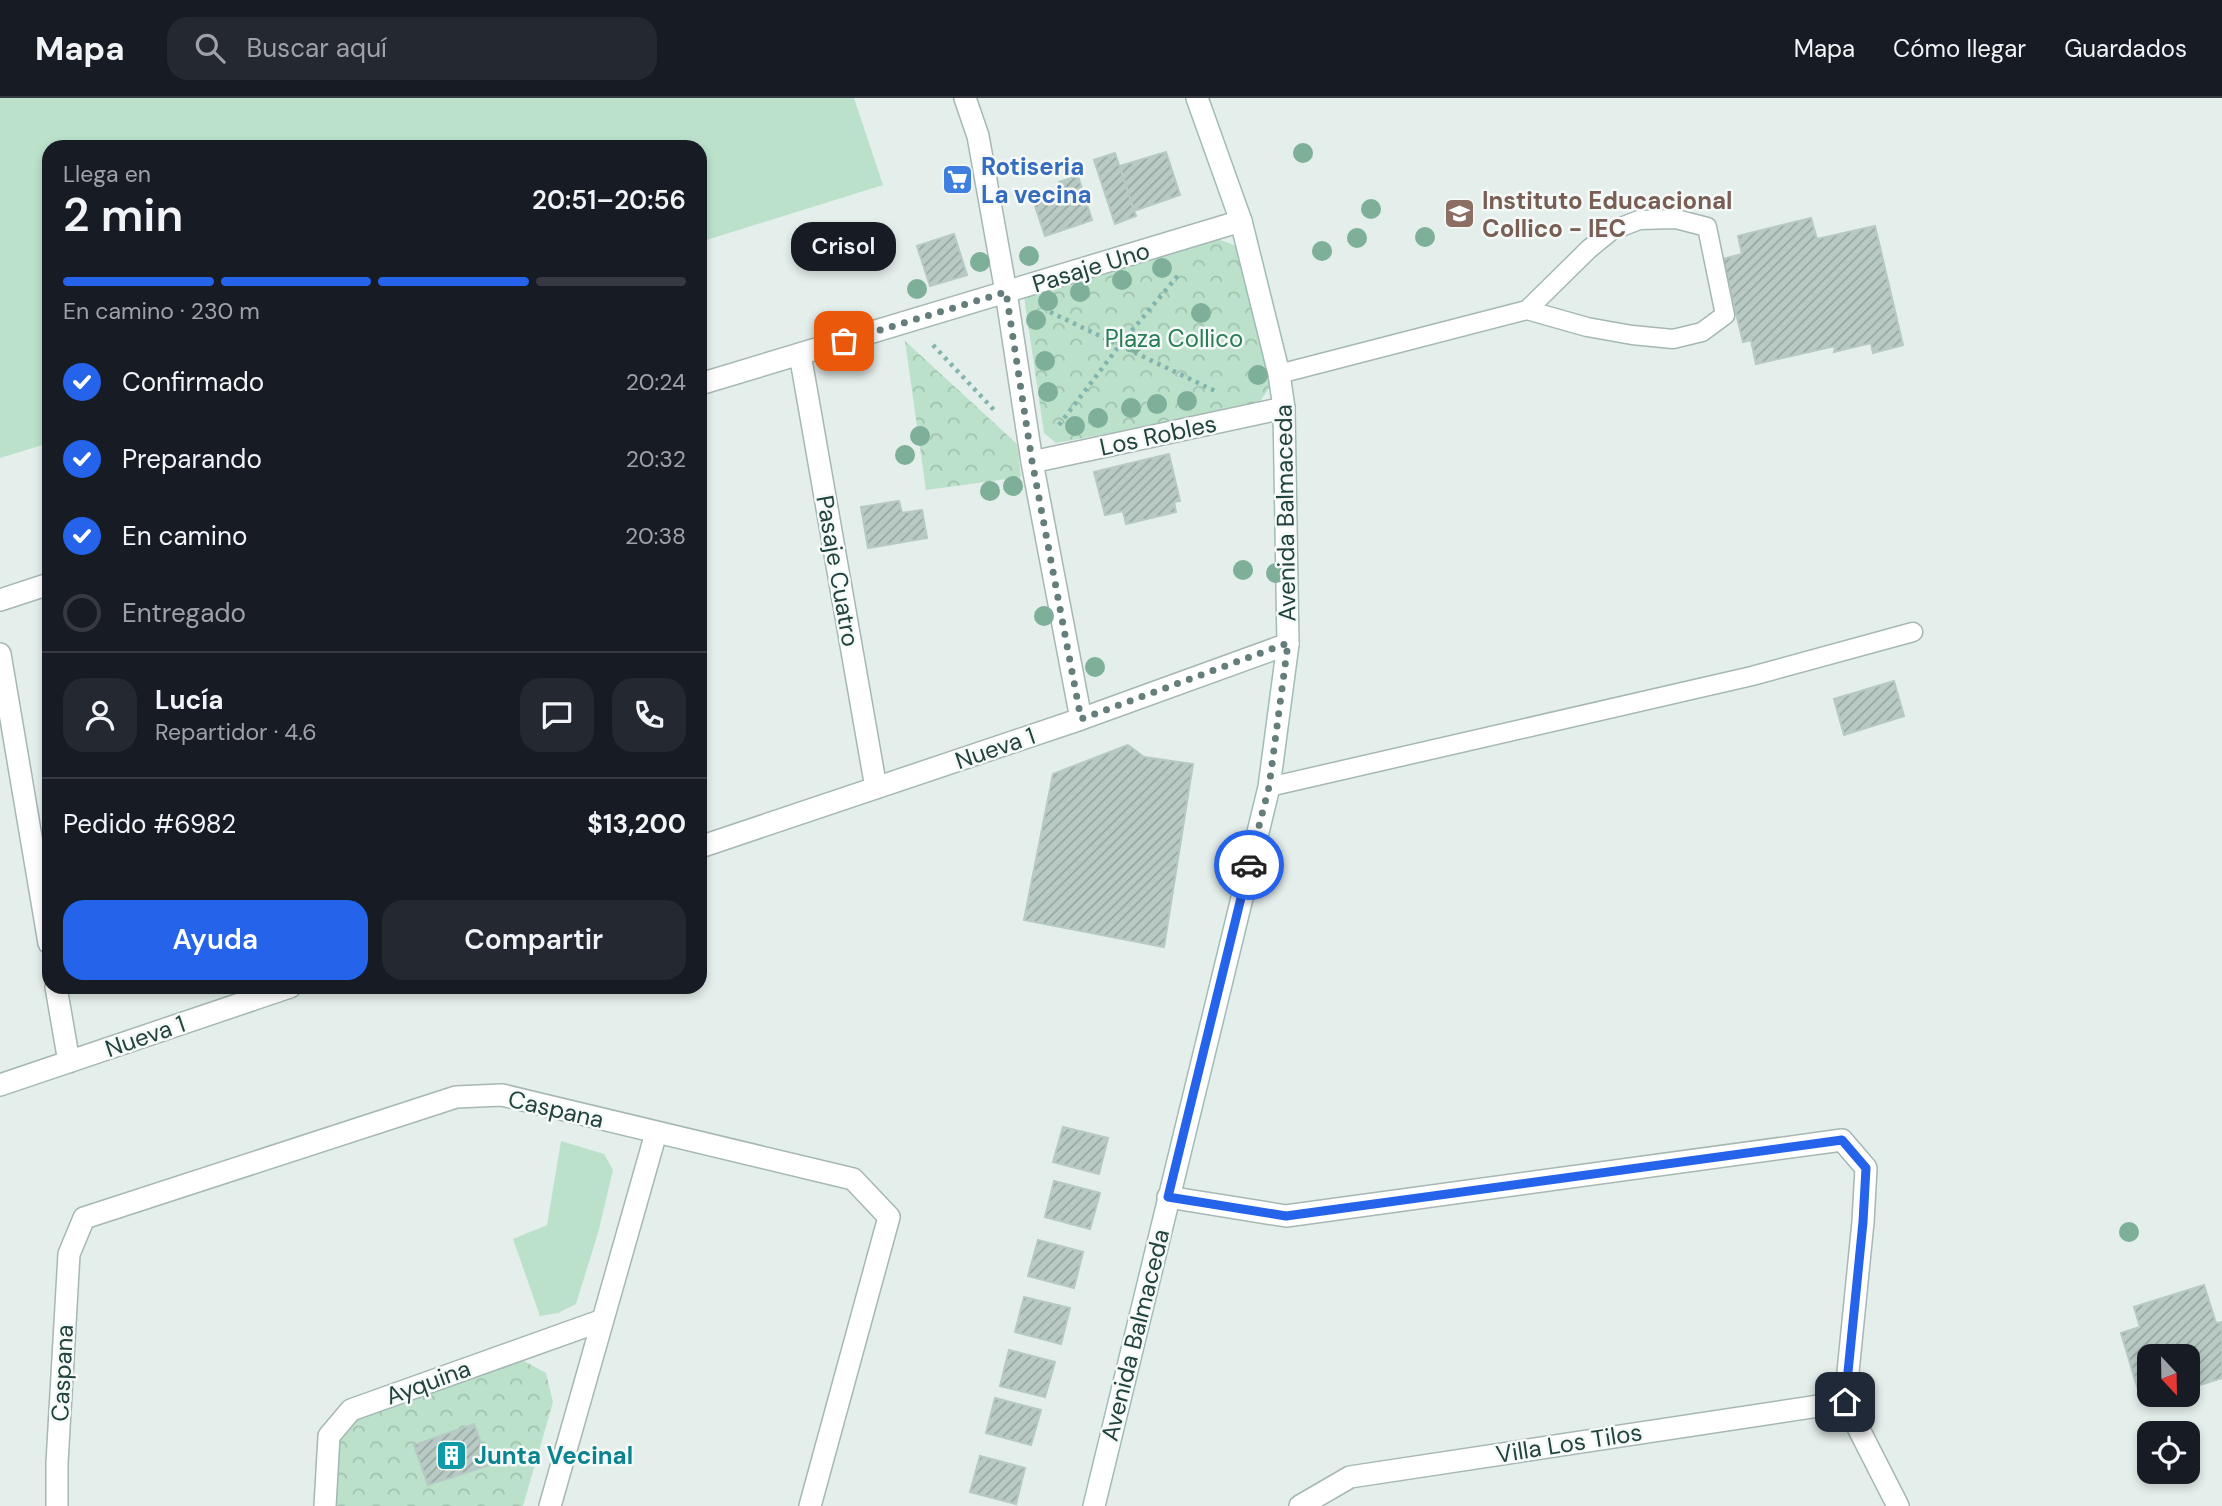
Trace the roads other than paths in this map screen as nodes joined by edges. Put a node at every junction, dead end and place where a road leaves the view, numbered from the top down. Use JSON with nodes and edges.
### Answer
{"nodes":[{"id":1,"x":965,"y":98,"type":"edge"},
{"id":2,"x":1196,"y":98,"type":"edge"},
{"id":3,"x":1241,"y":222,"type":"junction"},
{"id":4,"x":1006,"y":292,"type":"junction"},
{"id":5,"x":1527,"y":310,"type":"junction"},
{"id":6,"x":800,"y":354,"type":"junction"},
{"id":7,"x":1279,"y":374,"type":"junction"},
{"id":8,"x":707,"y":382,"type":"edge"},
{"id":9,"x":1284,"y":408,"type":"junction"},
{"id":10,"x":1031,"y":455,"type":"junction"},
{"id":11,"x":42,"y":586,"type":"edge"},
{"id":12,"x":0,"y":600,"type":"edge"},
{"id":13,"x":1913,"y":632,"type":"dead end"},
{"id":14,"x":1288,"y":643,"type":"junction"},
{"id":15,"x":0,"y":654,"type":"edge"},
{"id":16,"x":1081,"y":719,"type":"junction"},
{"id":17,"x":1269,"y":787,"type":"junction"},
{"id":18,"x":876,"y":788,"type":"junction"},
{"id":19,"x":707,"y":846,"type":"edge"},
{"id":20,"x":42,"y":902,"type":"edge"},
{"id":21,"x":57,"y":994,"type":"edge"},
{"id":22,"x":260,"y":994,"type":"edge"},
{"id":23,"x":69,"y":1062,"type":"junction"},
{"id":24,"x":0,"y":1085,"type":"edge"},
{"id":25,"x":656,"y":1133,"type":"junction"},
{"id":26,"x":1168,"y":1197,"type":"junction"},
{"id":27,"x":603,"y":1320,"type":"junction"},
{"id":28,"x":1845,"y":1402,"type":"junction"},
{"id":29,"x":57,"y":1506,"type":"edge"},
{"id":30,"x":326,"y":1506,"type":"edge"},
{"id":31,"x":550,"y":1506,"type":"edge"},
{"id":32,"x":810,"y":1506,"type":"edge"},
{"id":33,"x":1094,"y":1506,"type":"edge"},
{"id":34,"x":1300,"y":1506,"type":"edge"},
{"id":35,"x":1898,"y":1506,"type":"edge"}],
"edges":[{"from":1,"to":4,"type":"street"},
{"from":2,"to":3,"type":"street","name":"Avenida Balmaceda"},
{"from":3,"to":4,"type":"street","name":"Pasaje Uno"},
{"from":3,"to":7,"type":"street","name":"Avenida Balmaceda"},
{"from":4,"to":6,"type":"street","name":"Pasaje Uno"},
{"from":4,"to":10,"type":"street"},
{"from":5,"to":5,"type":"lane"},
{"from":5,"to":7,"type":"lane"},
{"from":6,"to":8,"type":"street","name":"Pasaje Uno"},
{"from":6,"to":18,"type":"street","name":"Pasaje Cuatro"},
{"from":7,"to":9,"type":"street","name":"Avenida Balmaceda"},
{"from":9,"to":10,"type":"street","name":"Los Robles"},
{"from":9,"to":14,"type":"street","name":"Avenida Balmaceda"},
{"from":10,"to":16,"type":"street"},
{"from":11,"to":12,"type":"street"},
{"from":13,"to":17,"type":"lane"},
{"from":14,"to":16,"type":"street","name":"Nueva 1"},
{"from":14,"to":17,"type":"street","name":"Avenida Balmaceda"},
{"from":15,"to":20,"type":"street"},
{"from":16,"to":18,"type":"street","name":"Nueva 1"},
{"from":17,"to":26,"type":"street","name":"Avenida Balmaceda"},
{"from":18,"to":19,"type":"street","name":"Nueva 1"},
{"from":21,"to":23,"type":"street"},
{"from":22,"to":23,"type":"street","name":"Nueva 1"},
{"from":23,"to":24,"type":"street","name":"Nueva 1"},
{"from":25,"to":27,"type":"street"},
{"from":25,"to":29,"type":"street","name":"Caspana"},
{"from":25,"to":32,"type":"street","name":"Caspana"},
{"from":26,"to":28,"type":"street"},
{"from":26,"to":33,"type":"street","name":"Avenida Balmaceda"},
{"from":27,"to":30,"type":"street","name":"Ayquina"},
{"from":27,"to":31,"type":"street"},
{"from":28,"to":34,"type":"street","name":"Villa Los Tilos"},
{"from":28,"to":35,"type":"street"}]}
